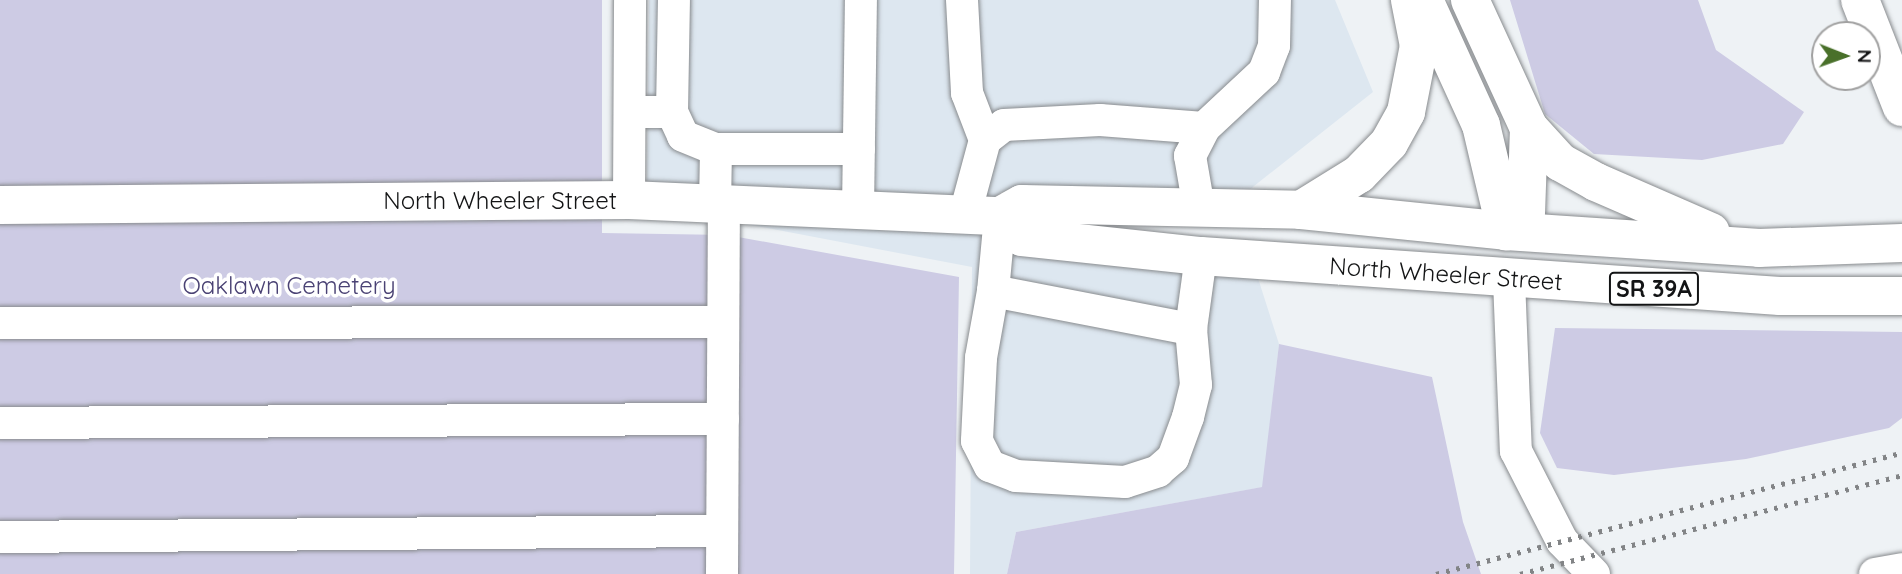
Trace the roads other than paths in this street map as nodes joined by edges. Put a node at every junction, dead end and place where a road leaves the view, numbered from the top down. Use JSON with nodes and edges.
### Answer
{"nodes":[{"id":1,"x":630,"y":0,"type":"edge"},
{"id":2,"x":674,"y":0,"type":"edge"},
{"id":3,"x":861,"y":0,"type":"edge"},
{"id":4,"x":962,"y":0,"type":"edge"},
{"id":5,"x":1275,"y":0,"type":"edge"},
{"id":6,"x":1409,"y":0,"type":"edge"},
{"id":7,"x":1423,"y":0,"type":"edge"},
{"id":8,"x":1470,"y":0,"type":"edge"},
{"id":9,"x":1860,"y":0,"type":"edge"},
{"id":10,"x":1902,"y":107,"type":"edge"},
{"id":11,"x":630,"y":112,"type":"junction"},
{"id":12,"x":672,"y":112,"type":"junction"},
{"id":13,"x":1205,"y":128,"type":"junction"},
{"id":14,"x":1529,"y":128,"type":"junction"},
{"id":15,"x":985,"y":140,"type":"junction"},
{"id":16,"x":716,"y":149,"type":"junction"},
{"id":17,"x":859,"y":149,"type":"junction"},
{"id":18,"x":629,"y":200,"type":"junction"},
{"id":19,"x":720,"y":204,"type":"junction"},
{"id":20,"x":0,"y":205,"type":"edge"},
{"id":21,"x":1199,"y":208,"type":"junction"},
{"id":22,"x":1301,"y":209,"type":"junction"},
{"id":23,"x":858,"y":210,"type":"junction"},
{"id":24,"x":971,"y":214,"type":"junction"},
{"id":25,"x":1506,"y":231,"type":"junction"},
{"id":26,"x":1902,"y":243,"type":"edge"},
{"id":27,"x":1759,"y":248,"type":"junction"},
{"id":28,"x":1201,"y":256,"type":"junction"},
{"id":29,"x":1509,"y":280,"type":"junction"},
{"id":30,"x":993,"y":291,"type":"junction"},
{"id":31,"x":1902,"y":296,"type":"edge"},
{"id":32,"x":0,"y":323,"type":"edge"},
{"id":33,"x":723,"y":323,"type":"junction"},
{"id":34,"x":1192,"y":329,"type":"junction"},
{"id":35,"x":723,"y":419,"type":"junction"},
{"id":36,"x":0,"y":423,"type":"edge"},
{"id":37,"x":722,"y":531,"type":"junction"},
{"id":38,"x":0,"y":537,"type":"edge"},
{"id":39,"x":1902,"y":569,"type":"edge"},
{"id":40,"x":722,"y":574,"type":"edge"},
{"id":41,"x":1594,"y":574,"type":"edge"},
{"id":42,"x":1875,"y":574,"type":"edge"}],
"edges":[{"from":1,"to":11,"type":"street"},
{"from":2,"to":12,"type":"street"},
{"from":3,"to":17,"type":"street"},
{"from":4,"to":15,"type":"street"},
{"from":5,"to":13,"type":"street"},
{"from":6,"to":22,"type":"main road"},
{"from":7,"to":25,"type":"main road"},
{"from":8,"to":14,"type":"main road"},
{"from":9,"to":10,"type":"main road"},
{"from":11,"to":12,"type":"street"},
{"from":11,"to":18,"type":"street"},
{"from":12,"to":16,"type":"street"},
{"from":13,"to":15,"type":"street"},
{"from":13,"to":21,"type":"street"},
{"from":14,"to":25,"type":"main road"},
{"from":14,"to":27,"type":"main road"},
{"from":15,"to":24,"type":"street"},
{"from":16,"to":17,"type":"street"},
{"from":16,"to":19,"type":"street"},
{"from":17,"to":23,"type":"street"},
{"from":18,"to":19,"type":"main road","name":"North Wheeler Street"},
{"from":18,"to":20,"type":"main road","name":"North Wheeler Street"},
{"from":19,"to":23,"type":"main road","name":"North Wheeler Street"},
{"from":19,"to":33,"type":"street"},
{"from":21,"to":22,"type":"main road","name":"North Wheeler Street","number":"SR 39A"},
{"from":21,"to":24,"type":"main road","name":"North Wheeler Street","number":"SR 39A"},
{"from":22,"to":25,"type":"main road","name":"North Wheeler Street","number":"SR 39A"},
{"from":23,"to":24,"type":"main road","name":"North Wheeler Street"},
{"from":24,"to":28,"type":"main road","name":"North Wheeler Street","number":"SR 39A"},
{"from":24,"to":30,"type":"street"},
{"from":25,"to":27,"type":"main road","name":"North Wheeler Street","number":"SR 39A"},
{"from":25,"to":29,"type":"main road"},
{"from":26,"to":27,"type":"main road","name":"North Wheeler Street","number":"SR 39A"},
{"from":28,"to":29,"type":"main road","name":"North Wheeler Street","number":"SR 39A"},
{"from":28,"to":34,"type":"street"},
{"from":29,"to":31,"type":"main road","name":"North Wheeler Street","number":"SR 39A"},
{"from":29,"to":41,"type":"street"},
{"from":30,"to":34,"type":"street"},
{"from":30,"to":34,"type":"street"},
{"from":32,"to":33,"type":"street"},
{"from":33,"to":35,"type":"street"},
{"from":35,"to":36,"type":"street"},
{"from":35,"to":37,"type":"street"},
{"from":37,"to":38,"type":"street"},
{"from":37,"to":40,"type":"street"},
{"from":39,"to":42,"type":"street"}]}
